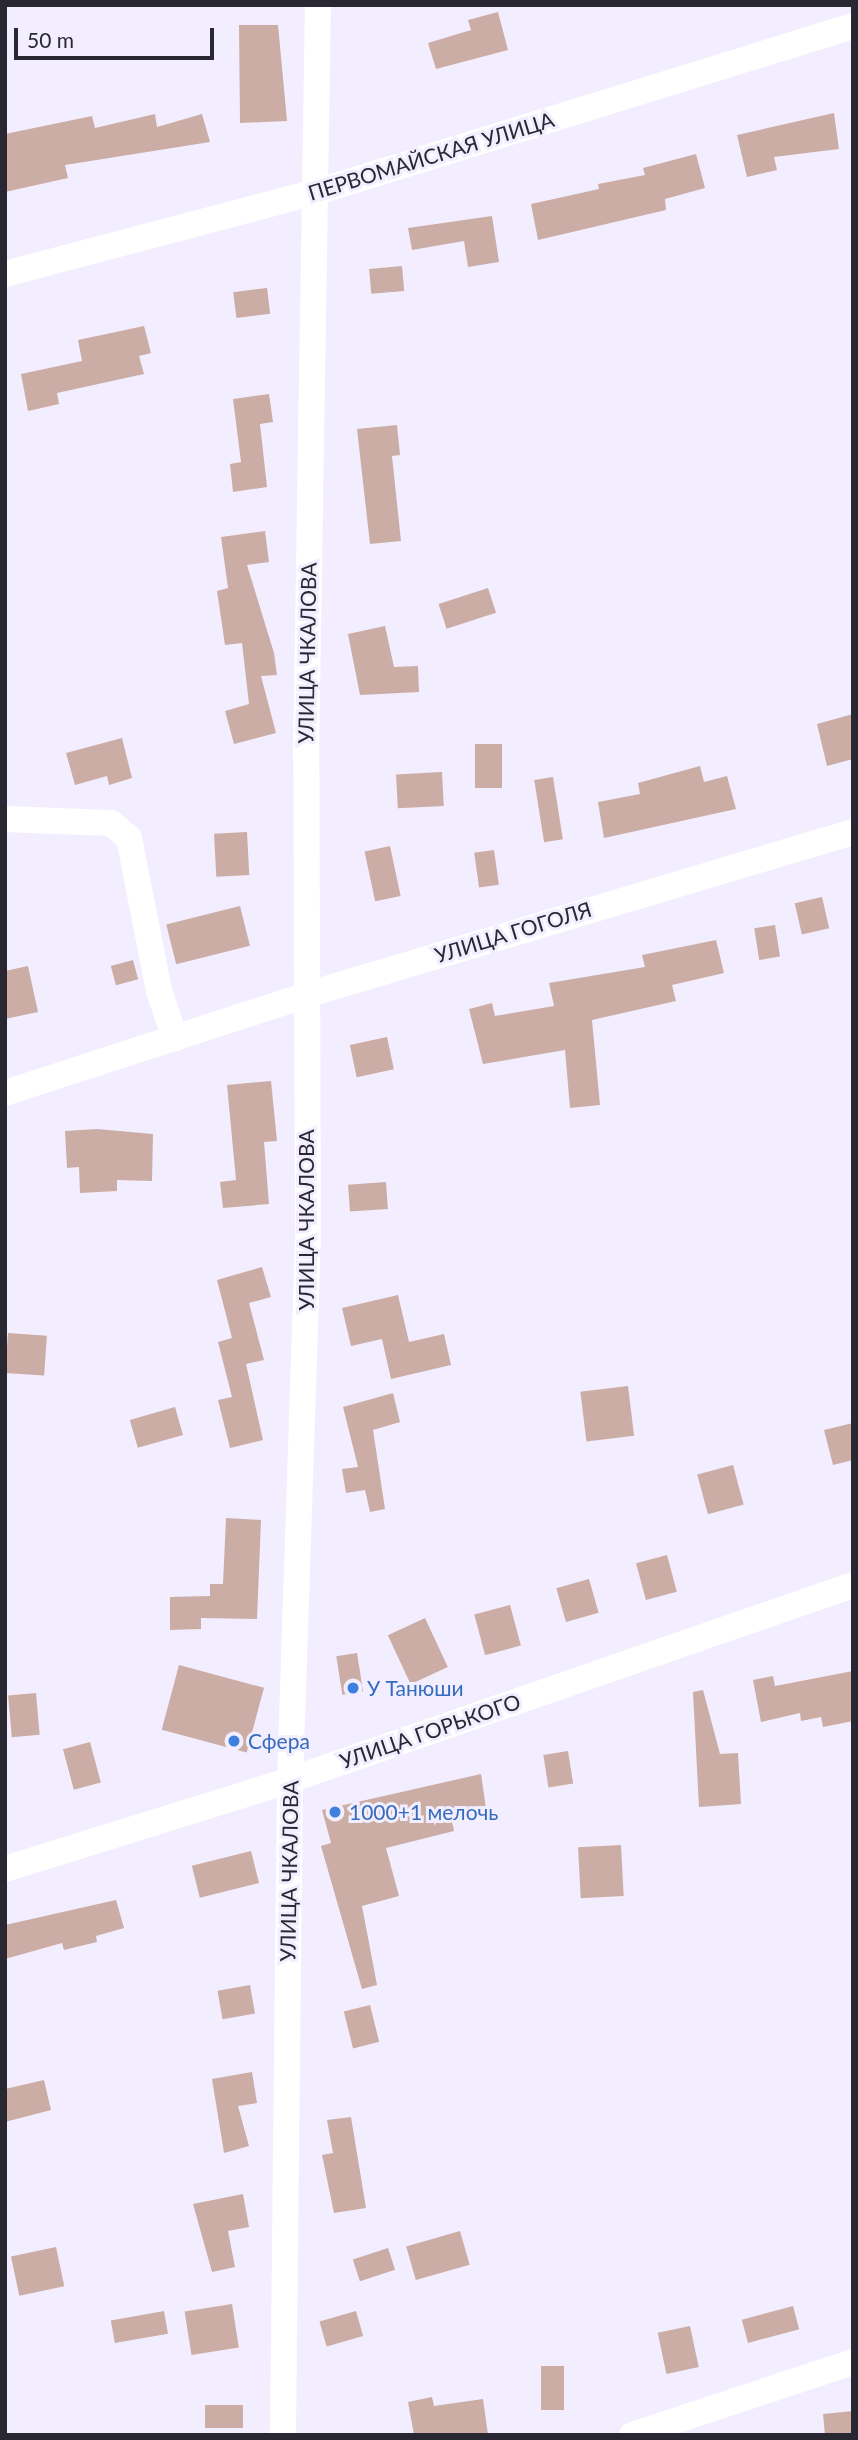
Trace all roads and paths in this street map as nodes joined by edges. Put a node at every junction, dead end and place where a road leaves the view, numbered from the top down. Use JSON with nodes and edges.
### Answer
{"nodes":[{"id":1,"x":318,"y":5,"type":"edge"},
{"id":2,"x":853,"y":26,"type":"edge"},
{"id":3,"x":316,"y":192,"type":"junction"},
{"id":4,"x":5,"y":274,"type":"edge"},
{"id":5,"x":5,"y":819,"type":"edge"},
{"id":6,"x":853,"y":832,"type":"edge"},
{"id":7,"x":306,"y":995,"type":"junction"},
{"id":8,"x":175,"y":1038,"type":"junction"},
{"id":9,"x":5,"y":1093,"type":"edge"},
{"id":10,"x":853,"y":1585,"type":"edge"},
{"id":11,"x":289,"y":1780,"type":"junction"},
{"id":12,"x":5,"y":1869,"type":"edge"},
{"id":13,"x":853,"y":2362,"type":"edge"},
{"id":14,"x":283,"y":2435,"type":"edge"},
{"id":15,"x":632,"y":2435,"type":"edge"}],
"edges":[{"from":1,"to":3,"type":"street","name":"УЛИЦА ЧКАЛОВА"},
{"from":2,"to":3,"type":"street","name":"ПЕРВОМАЙСКАЯ УЛИЦА"},
{"from":3,"to":4,"type":"street","name":"ПЕРВОМАЙСКАЯ УЛИЦА"},
{"from":3,"to":7,"type":"street","name":"УЛИЦА ЧКАЛОВА"},
{"from":5,"to":8,"type":"street"},
{"from":6,"to":7,"type":"street","name":"УЛИЦА ГОГОЛЯ"},
{"from":7,"to":8,"type":"street","name":"УЛИЦА ГОГОЛЯ"},
{"from":7,"to":11,"type":"street","name":"УЛИЦА ЧКАЛОВА"},
{"from":8,"to":9,"type":"street","name":"УЛИЦА ГОГОЛЯ"},
{"from":10,"to":11,"type":"street","name":"УЛИЦА ГОРЬКОГО"},
{"from":11,"to":12,"type":"street","name":"УЛИЦА ГОРЬКОГО"},
{"from":11,"to":14,"type":"street","name":"УЛИЦА ЧКАЛОВА"},
{"from":13,"to":15,"type":"street"}]}
